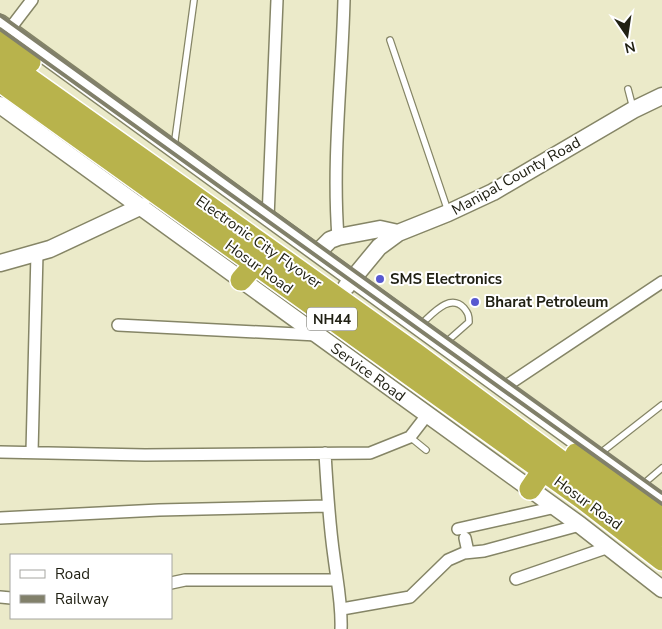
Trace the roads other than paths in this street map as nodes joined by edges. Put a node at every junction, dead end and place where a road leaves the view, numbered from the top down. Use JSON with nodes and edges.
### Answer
{"nodes":[{"id":1,"x":32,"y":0,"type":"edge"},
{"id":2,"x":194,"y":0,"type":"edge"},
{"id":3,"x":277,"y":0,"type":"edge"},
{"id":4,"x":344,"y":0,"type":"edge"},
{"id":5,"x":3,"y":31,"type":"edge"},
{"id":6,"x":390,"y":40,"type":"dead end"},
{"id":7,"x":0,"y":58,"type":"edge"},
{"id":8,"x":0,"y":72,"type":"edge"},
{"id":9,"x":0,"y":80,"type":"edge"},
{"id":10,"x":628,"y":89,"type":"dead end"},
{"id":11,"x":662,"y":96,"type":"edge"},
{"id":12,"x":0,"y":104,"type":"edge"},
{"id":13,"x":634,"y":110,"type":"junction"},
{"id":14,"x":174,"y":150,"type":"junction"},
{"id":15,"x":142,"y":206,"type":"junction"},
{"id":16,"x":448,"y":213,"type":"junction"},
{"id":17,"x":268,"y":218,"type":"junction"},
{"id":18,"x":398,"y":233,"type":"junction"},
{"id":19,"x":338,"y":237,"type":"junction"},
{"id":20,"x":37,"y":253,"type":"junction"},
{"id":21,"x":317,"y":253,"type":"junction"},
{"id":22,"x":0,"y":263,"type":"edge"},
{"id":23,"x":255,"y":264,"type":"junction"},
{"id":24,"x":241,"y":280,"type":"junction"},
{"id":25,"x":662,"y":282,"type":"edge"},
{"id":26,"x":350,"y":283,"type":"junction"},
{"id":27,"x":118,"y":325,"type":"dead end"},
{"id":28,"x":419,"y":327,"type":"junction"},
{"id":29,"x":317,"y":335,"type":"junction"},
{"id":30,"x":443,"y":344,"type":"junction"},
{"id":31,"x":503,"y":388,"type":"junction"},
{"id":32,"x":662,"y":405,"type":"edge"},
{"id":33,"x":427,"y":415,"type":"junction"},
{"id":34,"x":410,"y":437,"type":"junction"},
{"id":35,"x":426,"y":450,"type":"dead end"},
{"id":36,"x":0,"y":452,"type":"edge"},
{"id":37,"x":32,"y":452,"type":"junction"},
{"id":38,"x":326,"y":453,"type":"junction"},
{"id":39,"x":596,"y":456,"type":"junction"},
{"id":40,"x":662,"y":468,"type":"edge"},
{"id":41,"x":543,"y":470,"type":"junction"},
{"id":42,"x":639,"y":487,"type":"junction"},
{"id":43,"x":530,"y":489,"type":"junction"},
{"id":44,"x":662,"y":504,"type":"edge"},
{"id":45,"x":327,"y":506,"type":"junction"},
{"id":46,"x":556,"y":508,"type":"junction"},
{"id":47,"x":0,"y":518,"type":"edge"},
{"id":48,"x":662,"y":518,"type":"edge"},
{"id":49,"x":580,"y":525,"type":"junction"},
{"id":50,"x":662,"y":536,"type":"edge"},
{"id":51,"x":609,"y":547,"type":"junction"},
{"id":52,"x":662,"y":549,"type":"edge"},
{"id":53,"x":468,"y":552,"type":"junction"},
{"id":54,"x":662,"y":560,"type":"edge"},
{"id":55,"x":516,"y":579,"type":"dead end"},
{"id":56,"x":337,"y":580,"type":"junction"},
{"id":57,"x":172,"y":582,"type":"edge"},
{"id":58,"x":662,"y":589,"type":"edge"},
{"id":59,"x":342,"y":609,"type":"junction"},
{"id":60,"x":341,"y":629,"type":"edge"}],
"edges":[{"from":1,"to":5,"type":"street"},
{"from":2,"to":14,"type":"lane"},
{"from":3,"to":17,"type":"street"},
{"from":4,"to":19,"type":"street"},
{"from":5,"to":14,"type":"street"},
{"from":5,"to":26,"type":"highway","number":"NH44"},
{"from":6,"to":16,"type":"lane"},
{"from":7,"to":50,"type":"highway","name":"Electronic City Flyover"},
{"from":8,"to":52,"type":"highway","name":"Electronic City Flyover"},
{"from":9,"to":23,"type":"highway","name":"Hosur Road","number":"NH44"},
{"from":10,"to":13,"type":"lane"},
{"from":11,"to":13,"type":"street","name":"Manipal County Road"},
{"from":12,"to":15,"type":"street","name":"Service Road"},
{"from":13,"to":16,"type":"street","name":"Manipal County Road"},
{"from":14,"to":17,"type":"street"},
{"from":15,"to":20,"type":"street"},
{"from":15,"to":24,"type":"street","name":"Service Road"},
{"from":16,"to":18,"type":"street","name":"Manipal County Road"},
{"from":17,"to":21,"type":"street"},
{"from":18,"to":19,"type":"street"},
{"from":18,"to":26,"type":"street","name":"Manipal County Road"},
{"from":19,"to":21,"type":"street"},
{"from":20,"to":22,"type":"street"},
{"from":20,"to":37,"type":"street"},
{"from":21,"to":26,"type":"street"},
{"from":23,"to":24,"type":"highway"},
{"from":23,"to":41,"type":"highway","name":"Hosur Road","number":"NH44"},
{"from":24,"to":29,"type":"street","name":"Service Road"},
{"from":25,"to":31,"type":"street"},
{"from":26,"to":28,"type":"street"},
{"from":26,"to":48,"type":"highway","number":"NH44"},
{"from":27,"to":29,"type":"street"},
{"from":28,"to":30,"type":"street"},
{"from":28,"to":30,"type":"lane"},
{"from":29,"to":33,"type":"street","name":"Service Road"},
{"from":30,"to":31,"type":"street"},
{"from":31,"to":39,"type":"street"},
{"from":32,"to":39,"type":"lane"},
{"from":33,"to":34,"type":"street"},
{"from":33,"to":43,"type":"street","name":"Service Road"},
{"from":34,"to":35,"type":"lane"},
{"from":34,"to":38,"type":"street"},
{"from":36,"to":37,"type":"street"},
{"from":37,"to":38,"type":"street"},
{"from":38,"to":45,"type":"street"},
{"from":39,"to":42,"type":"street"},
{"from":40,"to":42,"type":"lane"},
{"from":41,"to":43,"type":"highway"},
{"from":41,"to":54,"type":"highway","name":"Hosur Road","number":"NH44"},
{"from":42,"to":44,"type":"street"},
{"from":43,"to":46,"type":"street","name":"Service Road"},
{"from":45,"to":47,"type":"street"},
{"from":45,"to":56,"type":"street"},
{"from":46,"to":49,"type":"street","name":"Service Road"},
{"from":46,"to":53,"type":"street"},
{"from":49,"to":51,"type":"street","name":"Service Road"},
{"from":49,"to":53,"type":"street"},
{"from":51,"to":55,"type":"street"},
{"from":51,"to":58,"type":"street","name":"Service Road"},
{"from":53,"to":59,"type":"street"},
{"from":56,"to":57,"type":"street"},
{"from":56,"to":59,"type":"street"},
{"from":59,"to":60,"type":"street"}]}
